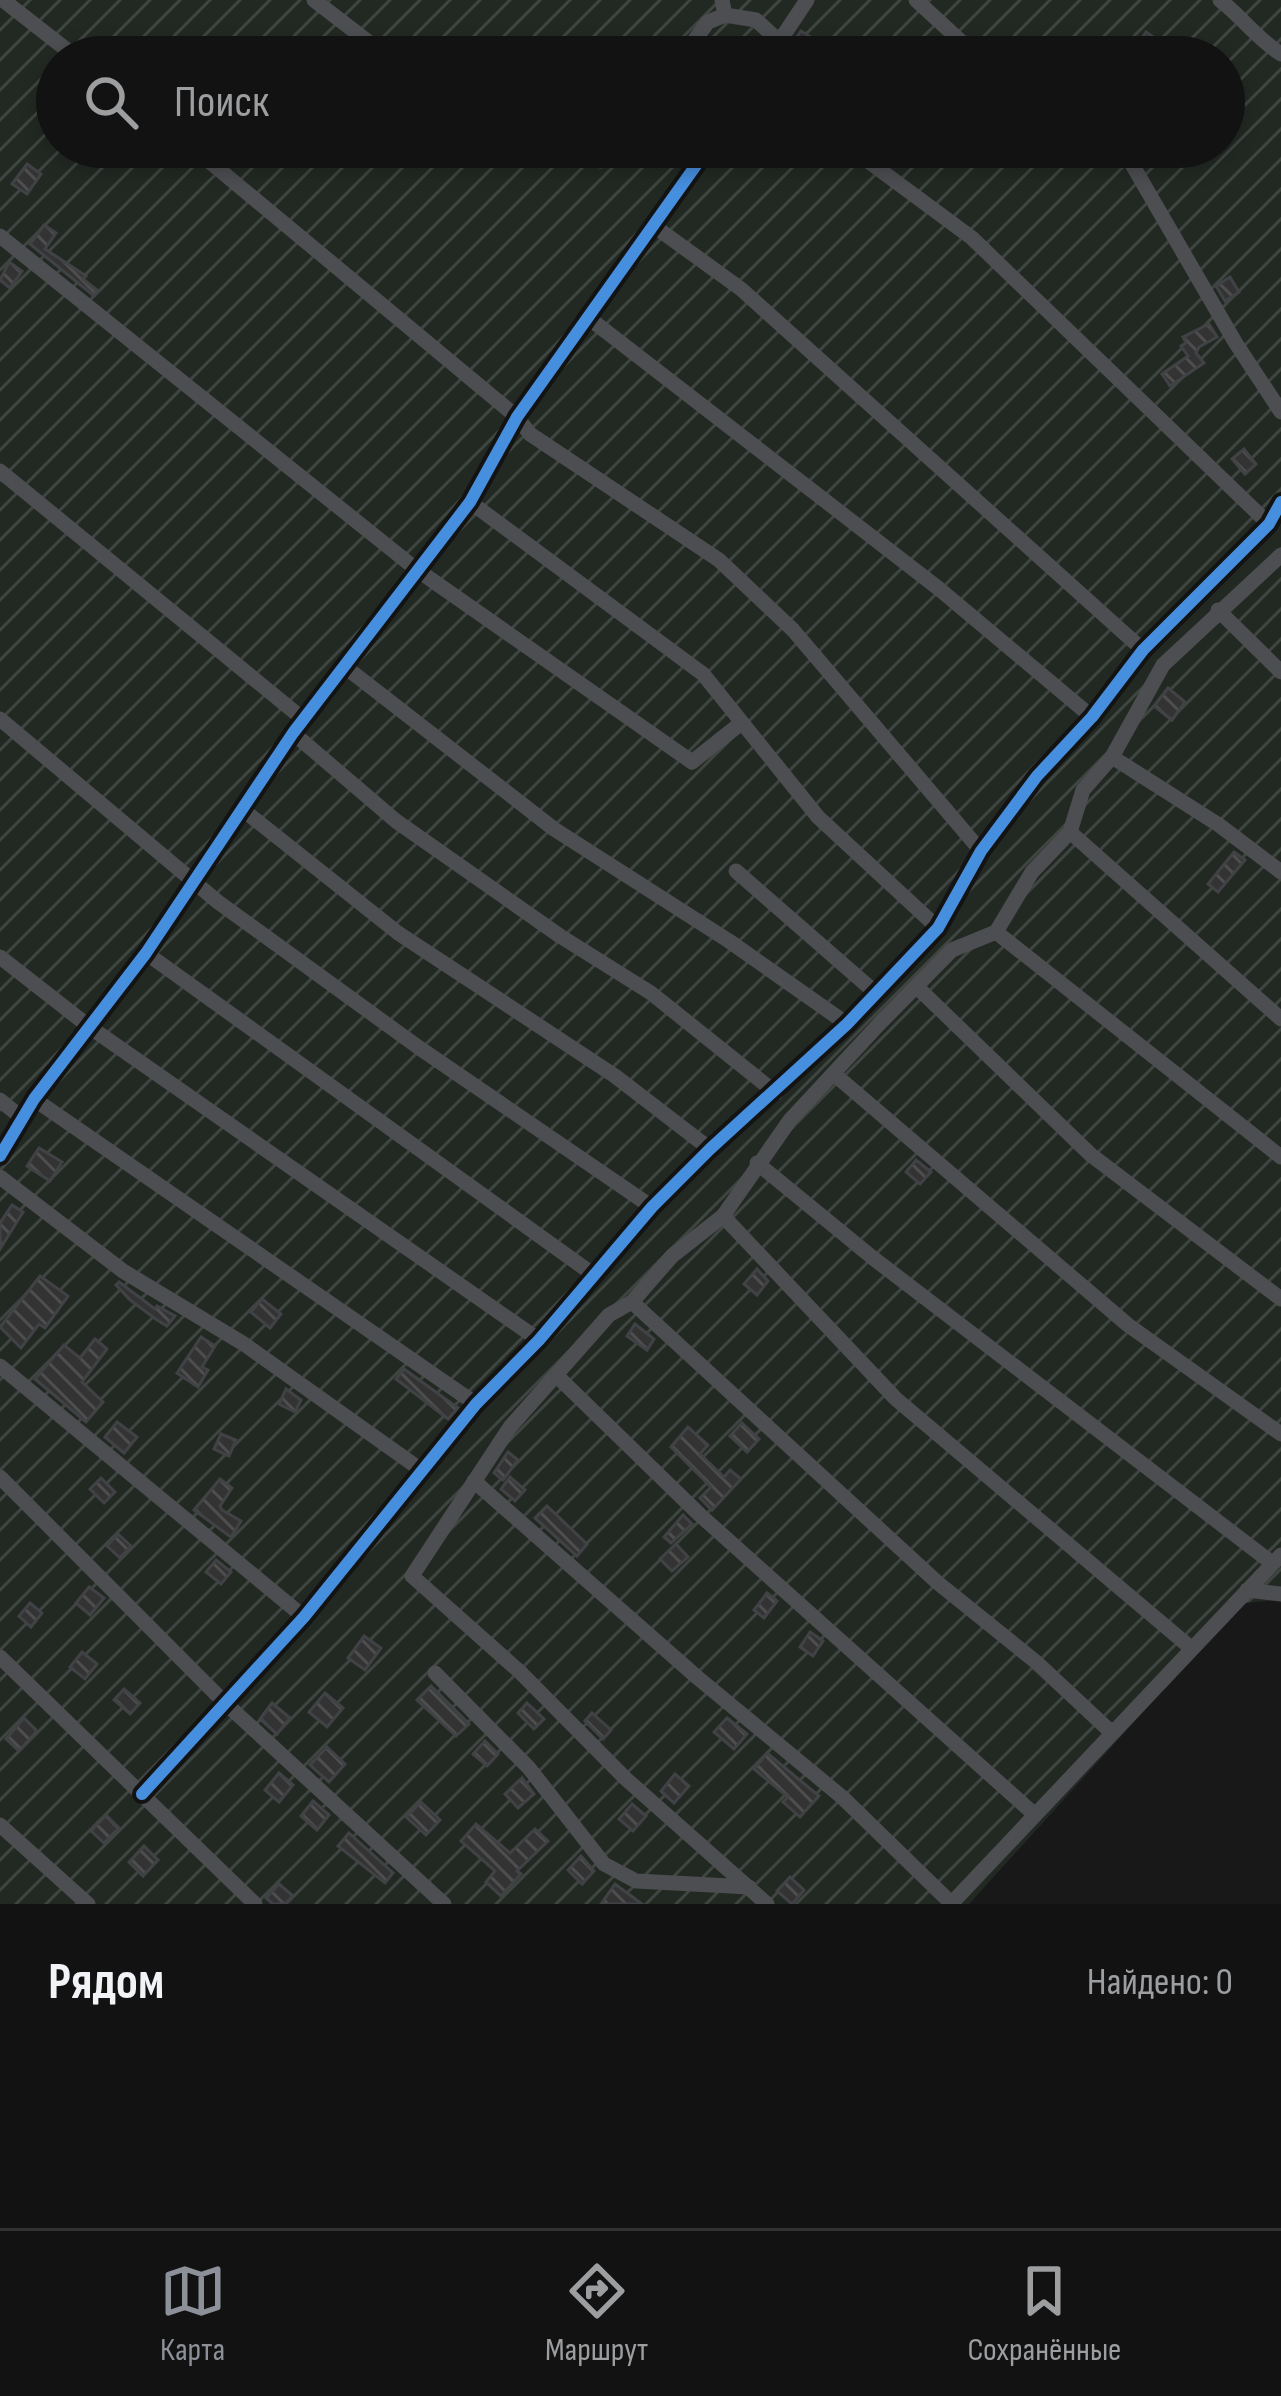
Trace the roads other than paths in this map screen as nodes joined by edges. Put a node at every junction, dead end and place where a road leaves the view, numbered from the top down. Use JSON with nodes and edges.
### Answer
{"nodes":[{"id":1,"x":3,"y":0,"type":"edge"},
{"id":2,"x":314,"y":0,"type":"edge"},
{"id":3,"x":807,"y":0,"type":"edge"},
{"id":4,"x":916,"y":0,"type":"edge"},
{"id":5,"x":1220,"y":0,"type":"edge"},
{"id":6,"x":724,"y":8,"type":"edge"},
{"id":7,"x":49,"y":36,"type":"edge"},
{"id":8,"x":361,"y":36,"type":"edge"},
{"id":9,"x":698,"y":36,"type":"edge"},
{"id":10,"x":773,"y":36,"type":"edge"},
{"id":11,"x":782,"y":36,"type":"edge"},
{"id":12,"x":955,"y":36,"type":"edge"},
{"id":13,"x":1281,"y":55,"type":"edge"},
{"id":14,"x":217,"y":168,"type":"edge"},
{"id":15,"x":694,"y":168,"type":"edge"},
{"id":16,"x":877,"y":168,"type":"edge"},
{"id":17,"x":1133,"y":168,"type":"edge"},
{"id":18,"x":654,"y":226,"type":"junction"},
{"id":19,"x":0,"y":236,"type":"edge"},
{"id":20,"x":590,"y":319,"type":"junction"},
{"id":21,"x":1281,"y":412,"type":"edge"},
{"id":22,"x":517,"y":417,"type":"junction"},
{"id":23,"x":0,"y":471,"type":"edge"},
{"id":24,"x":470,"y":502,"type":"junction"},
{"id":25,"x":1281,"y":502,"type":"edge"},
{"id":26,"x":1269,"y":524,"type":"junction"},
{"id":27,"x":1281,"y":555,"type":"edge"},
{"id":28,"x":416,"y":569,"type":"junction"},
{"id":29,"x":1218,"y":610,"type":"junction"},
{"id":30,"x":1143,"y":650,"type":"junction"},
{"id":31,"x":344,"y":666,"type":"junction"},
{"id":32,"x":1281,"y":672,"type":"edge"},
{"id":33,"x":1092,"y":717,"type":"junction"},
{"id":34,"x":0,"y":719,"type":"edge"},
{"id":35,"x":740,"y":724,"type":"junction"},
{"id":36,"x":298,"y":726,"type":"junction"},
{"id":37,"x":1112,"y":757,"type":"junction"},
{"id":38,"x":242,"y":809,"type":"junction"},
{"id":39,"x":1070,"y":832,"type":"junction"},
{"id":40,"x":981,"y":851,"type":"junction"},
{"id":41,"x":736,"y":871,"type":"dead end"},
{"id":42,"x":1281,"y":872,"type":"edge"},
{"id":43,"x":195,"y":881,"type":"junction"},
{"id":44,"x":938,"y":928,"type":"junction"},
{"id":45,"x":996,"y":932,"type":"junction"},
{"id":46,"x":146,"y":953,"type":"junction"},
{"id":47,"x":0,"y":957,"type":"edge"},
{"id":48,"x":918,"y":988,"type":"junction"},
{"id":49,"x":877,"y":994,"type":"junction"},
{"id":50,"x":1281,"y":1019,"type":"edge"},
{"id":51,"x":848,"y":1024,"type":"junction"},
{"id":52,"x":91,"y":1028,"type":"junction"},
{"id":53,"x":835,"y":1074,"type":"junction"},
{"id":54,"x":776,"y":1093,"type":"junction"},
{"id":55,"x":0,"y":1100,"type":"edge"},
{"id":56,"x":34,"y":1100,"type":"junction"},
{"id":57,"x":22,"y":1118,"type":"junction"},
{"id":58,"x":710,"y":1149,"type":"junction"},
{"id":59,"x":0,"y":1156,"type":"edge"},
{"id":60,"x":1281,"y":1157,"type":"edge"},
{"id":61,"x":757,"y":1163,"type":"junction"},
{"id":62,"x":0,"y":1177,"type":"edge"},
{"id":63,"x":652,"y":1207,"type":"junction"},
{"id":64,"x":722,"y":1216,"type":"junction"},
{"id":65,"x":594,"y":1275,"type":"junction"},
{"id":66,"x":1281,"y":1299,"type":"edge"},
{"id":67,"x":632,"y":1302,"type":"junction"},
{"id":68,"x":539,"y":1340,"type":"junction"},
{"id":69,"x":0,"y":1366,"type":"edge"},
{"id":70,"x":558,"y":1377,"type":"junction"},
{"id":71,"x":476,"y":1404,"type":"junction"},
{"id":72,"x":1281,"y":1434,"type":"edge"},
{"id":73,"x":424,"y":1472,"type":"junction"},
{"id":74,"x":0,"y":1477,"type":"edge"},
{"id":75,"x":474,"y":1481,"type":"junction"},
{"id":76,"x":1277,"y":1559,"type":"edge"},
{"id":77,"x":1247,"y":1590,"type":"junction"},
{"id":78,"x":1281,"y":1594,"type":"edge"},
{"id":79,"x":304,"y":1617,"type":"junction"},
{"id":80,"x":1191,"y":1648,"type":"junction"},
{"id":81,"x":0,"y":1657,"type":"edge"},
{"id":82,"x":435,"y":1672,"type":"dead end"},
{"id":83,"x":224,"y":1702,"type":"junction"},
{"id":84,"x":1111,"y":1732,"type":"junction"},
{"id":85,"x":142,"y":1794,"type":"junction"},
{"id":86,"x":1034,"y":1814,"type":"junction"},
{"id":87,"x":0,"y":1825,"type":"edge"},
{"id":88,"x":749,"y":1887,"type":"junction"},
{"id":89,"x":88,"y":1904,"type":"edge"},
{"id":90,"x":255,"y":1904,"type":"edge"},
{"id":91,"x":444,"y":1904,"type":"edge"},
{"id":92,"x":767,"y":1904,"type":"edge"},
{"id":93,"x":952,"y":1904,"type":"edge"}],
"edges":[{"from":1,"to":7,"type":"street"},
{"from":2,"to":8,"type":"street"},
{"from":3,"to":11,"type":"street"},
{"from":4,"to":12,"type":"street"},
{"from":5,"to":13,"type":"street"},
{"from":6,"to":9,"type":"street"},
{"from":6,"to":10,"type":"street"},
{"from":14,"to":22,"type":"street"},
{"from":15,"to":18,"type":"street"},
{"from":16,"to":26,"type":"street"},
{"from":17,"to":21,"type":"street"},
{"from":18,"to":20,"type":"street"},
{"from":18,"to":30,"type":"street"},
{"from":19,"to":28,"type":"street"},
{"from":20,"to":22,"type":"street"},
{"from":20,"to":33,"type":"street"},
{"from":22,"to":24,"type":"street"},
{"from":22,"to":40,"type":"street"},
{"from":23,"to":36,"type":"street"},
{"from":24,"to":28,"type":"street"},
{"from":24,"to":35,"type":"street"},
{"from":25,"to":26,"type":"street"},
{"from":26,"to":30,"type":"street"},
{"from":27,"to":29,"type":"street"},
{"from":28,"to":31,"type":"street"},
{"from":28,"to":35,"type":"street"},
{"from":29,"to":32,"type":"street"},
{"from":29,"to":37,"type":"street"},
{"from":30,"to":33,"type":"street"},
{"from":31,"to":36,"type":"street"},
{"from":31,"to":51,"type":"street"},
{"from":33,"to":40,"type":"street"},
{"from":34,"to":43,"type":"street"},
{"from":35,"to":44,"type":"street"},
{"from":36,"to":38,"type":"street"},
{"from":36,"to":54,"type":"street"},
{"from":37,"to":39,"type":"street"},
{"from":37,"to":42,"type":"street"},
{"from":38,"to":43,"type":"street"},
{"from":38,"to":58,"type":"street"},
{"from":39,"to":45,"type":"street"},
{"from":39,"to":50,"type":"street"},
{"from":40,"to":44,"type":"street"},
{"from":41,"to":49,"type":"street"},
{"from":43,"to":46,"type":"street"},
{"from":43,"to":63,"type":"street"},
{"from":44,"to":49,"type":"street"},
{"from":45,"to":48,"type":"street"},
{"from":45,"to":60,"type":"street"},
{"from":46,"to":52,"type":"street"},
{"from":46,"to":65,"type":"street"},
{"from":47,"to":52,"type":"street"},
{"from":48,"to":53,"type":"street"},
{"from":48,"to":66,"type":"street"},
{"from":49,"to":51,"type":"street"},
{"from":51,"to":54,"type":"street"},
{"from":52,"to":56,"type":"street"},
{"from":52,"to":68,"type":"street"},
{"from":53,"to":61,"type":"street"},
{"from":53,"to":72,"type":"street"},
{"from":54,"to":58,"type":"street"},
{"from":55,"to":57,"type":"street"},
{"from":56,"to":57,"type":"street"},
{"from":56,"to":71,"type":"street"},
{"from":57,"to":59,"type":"street"},
{"from":58,"to":63,"type":"street"},
{"from":61,"to":64,"type":"street"},
{"from":61,"to":76,"type":"street"},
{"from":62,"to":73,"type":"street"},
{"from":63,"to":65,"type":"street"},
{"from":64,"to":67,"type":"street"},
{"from":64,"to":80,"type":"street"},
{"from":65,"to":68,"type":"street"},
{"from":67,"to":70,"type":"street"},
{"from":67,"to":84,"type":"street"},
{"from":68,"to":71,"type":"street"},
{"from":69,"to":79,"type":"street"},
{"from":70,"to":75,"type":"street"},
{"from":70,"to":86,"type":"street"},
{"from":71,"to":73,"type":"street"},
{"from":73,"to":79,"type":"street"},
{"from":74,"to":83,"type":"street"},
{"from":75,"to":88,"type":"street"},
{"from":75,"to":93,"type":"street"},
{"from":76,"to":77,"type":"street"},
{"from":77,"to":78,"type":"street"},
{"from":77,"to":80,"type":"street"},
{"from":79,"to":83,"type":"street"},
{"from":80,"to":84,"type":"street"},
{"from":81,"to":85,"type":"street"},
{"from":82,"to":88,"type":"street"},
{"from":83,"to":85,"type":"street"},
{"from":83,"to":91,"type":"street"},
{"from":84,"to":86,"type":"street"},
{"from":85,"to":90,"type":"street"},
{"from":86,"to":93,"type":"street"},
{"from":87,"to":89,"type":"street"},
{"from":88,"to":92,"type":"street"}]}
